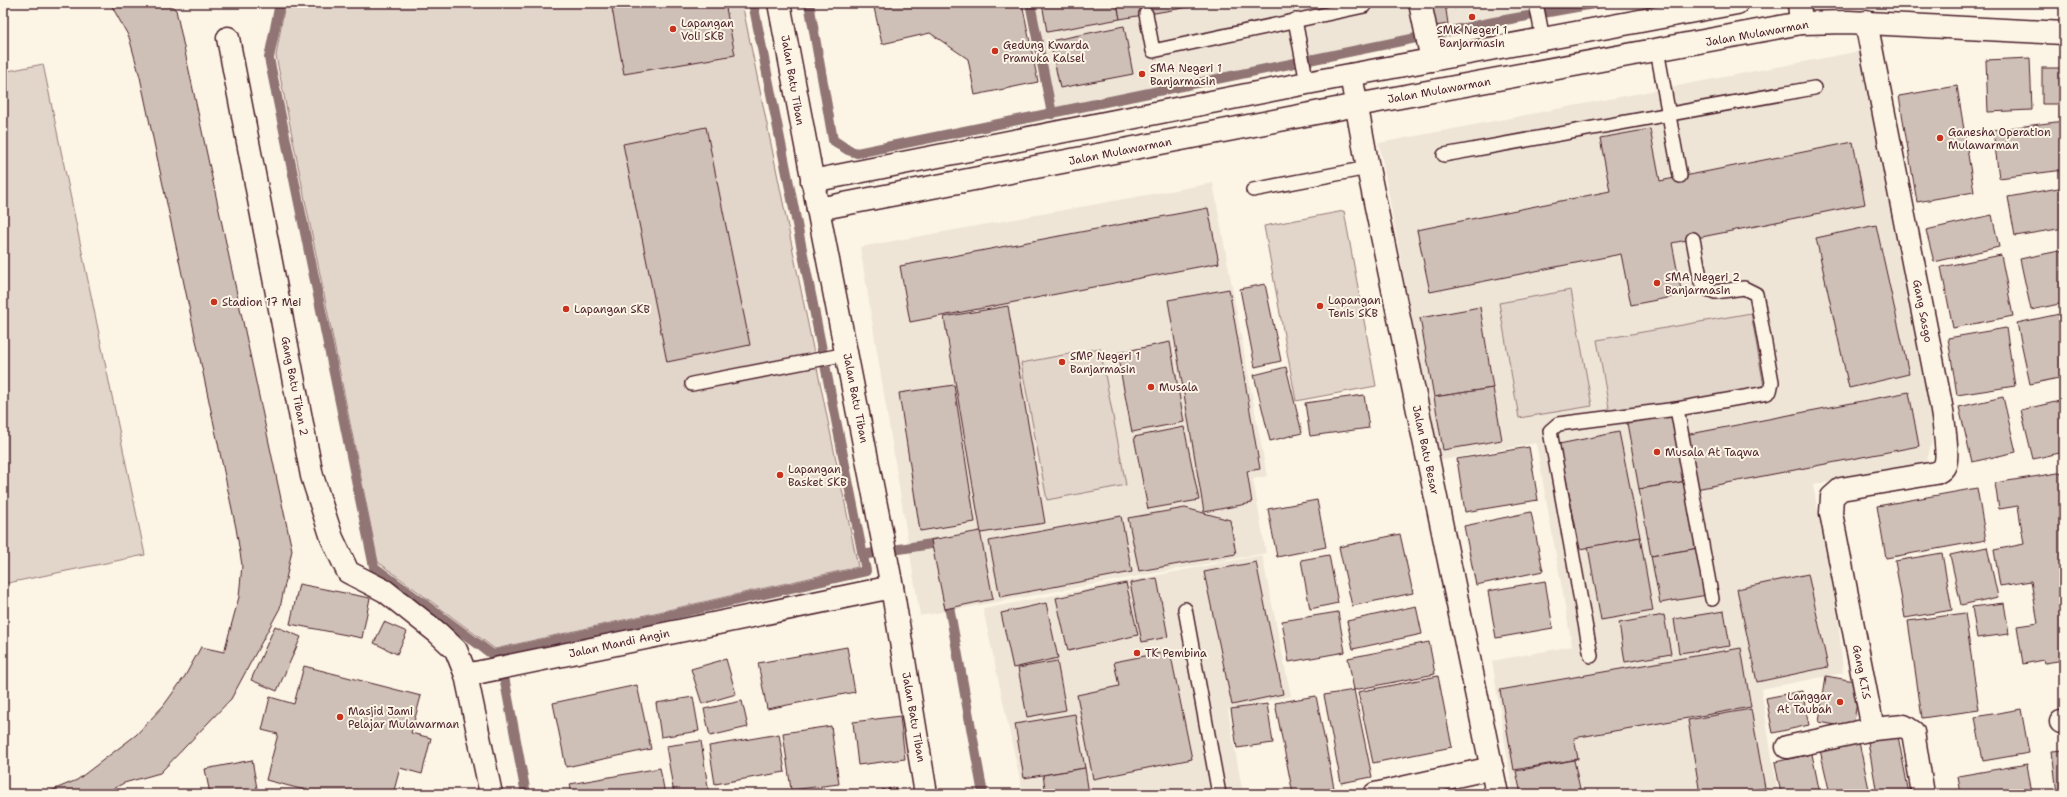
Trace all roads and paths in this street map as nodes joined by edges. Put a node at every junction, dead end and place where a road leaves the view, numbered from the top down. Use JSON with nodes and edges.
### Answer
{"nodes":[{"id":1,"x":779,"y":3,"type":"edge"},
{"id":2,"x":1420,"y":3,"type":"edge"},
{"id":3,"x":1536,"y":3,"type":"edge"},
{"id":4,"x":1737,"y":3,"type":"edge"},
{"id":5,"x":1364,"y":6,"type":"dead end"},
{"id":6,"x":1800,"y":13,"type":"edge"},
{"id":7,"x":1146,"y":14,"type":"dead end"},
{"id":8,"x":1295,"y":20,"type":"junction"},
{"id":9,"x":1866,"y":22,"type":"junction"},
{"id":10,"x":1541,"y":31,"type":"junction"},
{"id":11,"x":2064,"y":33,"type":"edge"},
{"id":12,"x":228,"y":38,"type":"dead end"},
{"id":13,"x":1657,"y":50,"type":"junction"},
{"id":14,"x":1432,"y":60,"type":"junction"},
{"id":15,"x":1351,"y":75,"type":"junction"},
{"id":16,"x":1306,"y":83,"type":"junction"},
{"id":17,"x":1814,"y":88,"type":"dead end"},
{"id":18,"x":1357,"y":105,"type":"junction"},
{"id":19,"x":1670,"y":114,"type":"junction"},
{"id":20,"x":1444,"y":155,"type":"dead end"},
{"id":21,"x":1368,"y":168,"type":"junction"},
{"id":22,"x":1680,"y":176,"type":"dead end"},
{"id":23,"x":812,"y":181,"type":"junction"},
{"id":24,"x":1253,"y":190,"type":"dead end"},
{"id":25,"x":818,"y":209,"type":"junction"},
{"id":26,"x":1693,"y":239,"type":"dead end"},
{"id":27,"x":847,"y":354,"type":"junction"},
{"id":28,"x":692,"y":384,"type":"dead end"},
{"id":29,"x":1677,"y":409,"type":"junction"},
{"id":30,"x":1831,"y":513,"type":"joint"},
{"id":31,"x":892,"y":587,"type":"junction"},
{"id":32,"x":1712,"y":599,"type":"dead end"},
{"id":33,"x":1185,"y":609,"type":"dead end"},
{"id":34,"x":1591,"y":656,"type":"dead end"},
{"id":35,"x":466,"y":675,"type":"junction"},
{"id":36,"x":1873,"y":729,"type":"junction"},
{"id":37,"x":1787,"y":747,"type":"dead end"},
{"id":38,"x":1492,"y":768,"type":"junction"},
{"id":39,"x":491,"y":794,"type":"edge"},
{"id":40,"x":926,"y":794,"type":"edge"},
{"id":41,"x":1219,"y":794,"type":"edge"},
{"id":42,"x":1375,"y":794,"type":"edge"},
{"id":43,"x":1497,"y":794,"type":"edge"},
{"id":44,"x":1924,"y":794,"type":"edge"}],
"edges":[{"from":1,"to":23,"type":"street","name":"Jalan Batu Tiban"},
{"from":2,"to":14,"type":"street"},
{"from":3,"to":10,"type":"lane"},
{"from":4,"to":10,"type":"street"},
{"from":5,"to":8,"type":"lane"},
{"from":6,"to":9,"type":"street","name":"Jalan Mulawarman"},
{"from":6,"to":13,"type":"street","name":"Jalan Mulawarman"},
{"from":7,"to":8,"type":"lane"},
{"from":8,"to":16,"type":"lane"},
{"from":9,"to":11,"type":"street","name":"Jalan Mulawarman"},
{"from":9,"to":30,"type":"street","name":"Gang Sasgo"},
{"from":10,"to":14,"type":"street"},
{"from":12,"to":35,"type":"street","name":"Gang Batu Tiban 2"},
{"from":13,"to":18,"type":"street","name":"Jalan Mulawarman"},
{"from":13,"to":19,"type":"lane"},
{"from":14,"to":15,"type":"street"},
{"from":15,"to":16,"type":"street"},
{"from":15,"to":18,"type":"street","name":"Jalan Batu Besar"},
{"from":16,"to":23,"type":"street"},
{"from":17,"to":19,"type":"lane"},
{"from":18,"to":21,"type":"street","name":"Jalan Batu Besar"},
{"from":18,"to":25,"type":"street","name":"Jalan Mulawarman"},
{"from":19,"to":20,"type":"lane"},
{"from":19,"to":22,"type":"lane"},
{"from":21,"to":24,"type":"lane"},
{"from":21,"to":38,"type":"street","name":"Jalan Batu Besar"},
{"from":23,"to":25,"type":"street","name":"Jalan Batu Tiban"},
{"from":25,"to":27,"type":"street","name":"Jalan Batu Tiban"},
{"from":26,"to":29,"type":"lane"},
{"from":27,"to":28,"type":"lane"},
{"from":27,"to":31,"type":"street","name":"Jalan Batu Tiban"},
{"from":29,"to":32,"type":"lane"},
{"from":29,"to":34,"type":"lane"},
{"from":30,"to":36,"type":"street","name":"Gang K.T.S"},
{"from":31,"to":35,"type":"street","name":"Jalan Mandi Angin"},
{"from":31,"to":40,"type":"street","name":"Jalan Batu Tiban"},
{"from":33,"to":41,"type":"lane"},
{"from":35,"to":39,"type":"street"},
{"from":36,"to":37,"type":"street"},
{"from":36,"to":44,"type":"street"},
{"from":38,"to":42,"type":"street"},
{"from":38,"to":43,"type":"street","name":"Jalan Batu Besar"}]}
